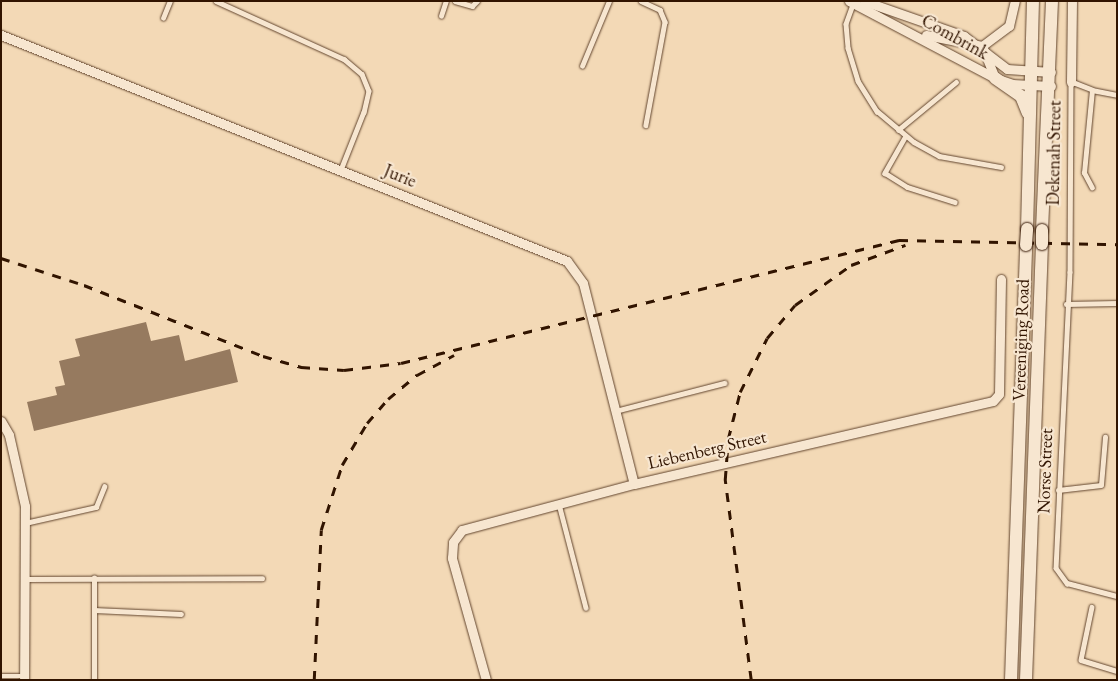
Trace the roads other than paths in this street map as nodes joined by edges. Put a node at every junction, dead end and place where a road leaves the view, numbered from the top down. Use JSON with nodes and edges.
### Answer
{"nodes":[{"id":1,"x":170,"y":1,"type":"edge"},
{"id":2,"x":216,"y":1,"type":"edge"},
{"id":3,"x":446,"y":1,"type":"edge"},
{"id":4,"x":455,"y":1,"type":"edge"},
{"id":5,"x":477,"y":1,"type":"edge"},
{"id":6,"x":609,"y":1,"type":"edge"},
{"id":7,"x":641,"y":1,"type":"edge"},
{"id":8,"x":864,"y":1,"type":"edge"},
{"id":9,"x":1015,"y":1,"type":"edge"},
{"id":10,"x":1033,"y":1,"type":"edge"},
{"id":11,"x":1052,"y":1,"type":"edge"},
{"id":12,"x":1072,"y":1,"type":"edge"},
{"id":13,"x":852,"y":2,"type":"edge"},
{"id":14,"x":440,"y":16,"type":"dead end"},
{"id":15,"x":163,"y":18,"type":"dead end"},
{"id":16,"x":942,"y":27,"type":"junction"},
{"id":17,"x":915,"y":33,"type":"junction"},
{"id":18,"x":1,"y":35,"type":"edge"},
{"id":19,"x":938,"y":38,"type":"junction"},
{"id":20,"x":982,"y":46,"type":"junction"},
{"id":21,"x":582,"y":66,"type":"dead end"},
{"id":22,"x":1031,"y":72,"type":"junction"},
{"id":23,"x":1051,"y":72,"type":"junction"},
{"id":24,"x":995,"y":78,"type":"junction"},
{"id":25,"x":956,"y":82,"type":"dead end"},
{"id":26,"x":1071,"y":82,"type":"junction"},
{"id":27,"x":1031,"y":86,"type":"junction"},
{"id":28,"x":1051,"y":86,"type":"junction"},
{"id":29,"x":1092,"y":90,"type":"junction"},
{"id":30,"x":1117,"y":95,"type":"edge"},
{"id":31,"x":1030,"y":120,"type":"junction"},
{"id":32,"x":646,"y":125,"type":"dead end"},
{"id":33,"x":898,"y":130,"type":"junction"},
{"id":34,"x":906,"y":136,"type":"junction"},
{"id":35,"x":1001,"y":167,"type":"dead end"},
{"id":36,"x":341,"y":170,"type":"junction"},
{"id":37,"x":1092,"y":188,"type":"dead end"},
{"id":38,"x":955,"y":202,"type":"dead end"},
{"id":39,"x":1000,"y":279,"type":"dead end"},
{"id":40,"x":1117,"y":303,"type":"edge"},
{"id":41,"x":1066,"y":304,"type":"junction"},
{"id":42,"x":724,"y":383,"type":"dead end"},
{"id":43,"x":615,"y":411,"type":"junction"},
{"id":44,"x":1,"y":421,"type":"edge"},
{"id":45,"x":1105,"y":437,"type":"dead end"},
{"id":46,"x":634,"y":484,"type":"junction"},
{"id":47,"x":104,"y":487,"type":"dead end"},
{"id":48,"x":1058,"y":490,"type":"junction"},
{"id":49,"x":559,"y":504,"type":"junction"},
{"id":50,"x":25,"y":523,"type":"junction"},
{"id":51,"x":94,"y":578,"type":"junction"},
{"id":52,"x":262,"y":578,"type":"dead end"},
{"id":53,"x":25,"y":579,"type":"junction"},
{"id":54,"x":1117,"y":596,"type":"edge"},
{"id":55,"x":1092,"y":607,"type":"dead end"},
{"id":56,"x":586,"y":608,"type":"dead end"},
{"id":57,"x":94,"y":610,"type":"junction"},
{"id":58,"x":181,"y":614,"type":"dead end"},
{"id":59,"x":1117,"y":671,"type":"edge"},
{"id":60,"x":1,"y":676,"type":"edge"},
{"id":61,"x":24,"y":678,"type":"edge"},
{"id":62,"x":94,"y":680,"type":"edge"},
{"id":63,"x":486,"y":680,"type":"edge"},
{"id":64,"x":1011,"y":680,"type":"edge"},
{"id":65,"x":1026,"y":680,"type":"edge"}],
"edges":[{"from":1,"to":15,"type":"lane"},
{"from":2,"to":36,"type":"lane"},
{"from":3,"to":14,"type":"lane"},
{"from":4,"to":5,"type":"lane"},
{"from":6,"to":21,"type":"lane"},
{"from":7,"to":32,"type":"lane"},
{"from":8,"to":16,"type":"street"},
{"from":9,"to":20,"type":"street"},
{"from":10,"to":22,"type":"main road","name":"Vereeniging Road"},
{"from":11,"to":23,"type":"main road","name":"Vereeniging Road"},
{"from":12,"to":26,"type":"street","name":"Dekenah Street"},
{"from":13,"to":17,"type":"street","name":"Combrink"},
{"from":13,"to":33,"type":"lane"},
{"from":16,"to":19,"type":"street"},
{"from":16,"to":20,"type":"street"},
{"from":17,"to":19,"type":"street"},
{"from":17,"to":24,"type":"street","name":"Combrink"},
{"from":18,"to":36,"type":"street","name":"Jurie"},
{"from":19,"to":20,"type":"street"},
{"from":20,"to":22,"type":"street"},
{"from":20,"to":24,"type":"street"},
{"from":22,"to":23,"type":"street"},
{"from":22,"to":27,"type":"main road","name":"Vereeniging Road"},
{"from":23,"to":28,"type":"main road","name":"Vereeniging Road"},
{"from":24,"to":27,"type":"street","name":"Combrink"},
{"from":24,"to":31,"type":"main road"},
{"from":25,"to":33,"type":"lane"},
{"from":26,"to":29,"type":"lane"},
{"from":26,"to":41,"type":"lane","name":"Dekenah Street"},
{"from":27,"to":28,"type":"street","name":"Combrink"},
{"from":27,"to":31,"type":"main road","name":"Vereeniging Road"},
{"from":28,"to":65,"type":"main road","name":"Vereeniging Road","bridge":true},
{"from":29,"to":30,"type":"lane"},
{"from":29,"to":37,"type":"lane"},
{"from":31,"to":64,"type":"main road","name":"Vereeniging Road","bridge":true},
{"from":33,"to":34,"type":"lane"},
{"from":34,"to":35,"type":"lane"},
{"from":34,"to":38,"type":"lane"},
{"from":36,"to":43,"type":"street","name":"Jurie"},
{"from":39,"to":46,"type":"street","name":"Liebenberg Street"},
{"from":40,"to":41,"type":"lane"},
{"from":41,"to":48,"type":"lane","name":"Norse Street"},
{"from":42,"to":43,"type":"lane"},
{"from":43,"to":46,"type":"street","name":"Jurie"},
{"from":44,"to":50,"type":"street"},
{"from":45,"to":48,"type":"lane"},
{"from":46,"to":49,"type":"street","name":"Liebenberg Street"},
{"from":47,"to":50,"type":"lane"},
{"from":48,"to":54,"type":"lane","name":"Norse Street"},
{"from":49,"to":56,"type":"lane"},
{"from":49,"to":63,"type":"street","name":"Liebenberg Street"},
{"from":50,"to":53,"type":"street"},
{"from":51,"to":52,"type":"lane"},
{"from":51,"to":53,"type":"lane"},
{"from":51,"to":57,"type":"lane"},
{"from":53,"to":61,"type":"street"},
{"from":55,"to":59,"type":"lane"},
{"from":57,"to":58,"type":"lane"},
{"from":57,"to":62,"type":"lane"},
{"from":60,"to":61,"type":"lane"}]}
